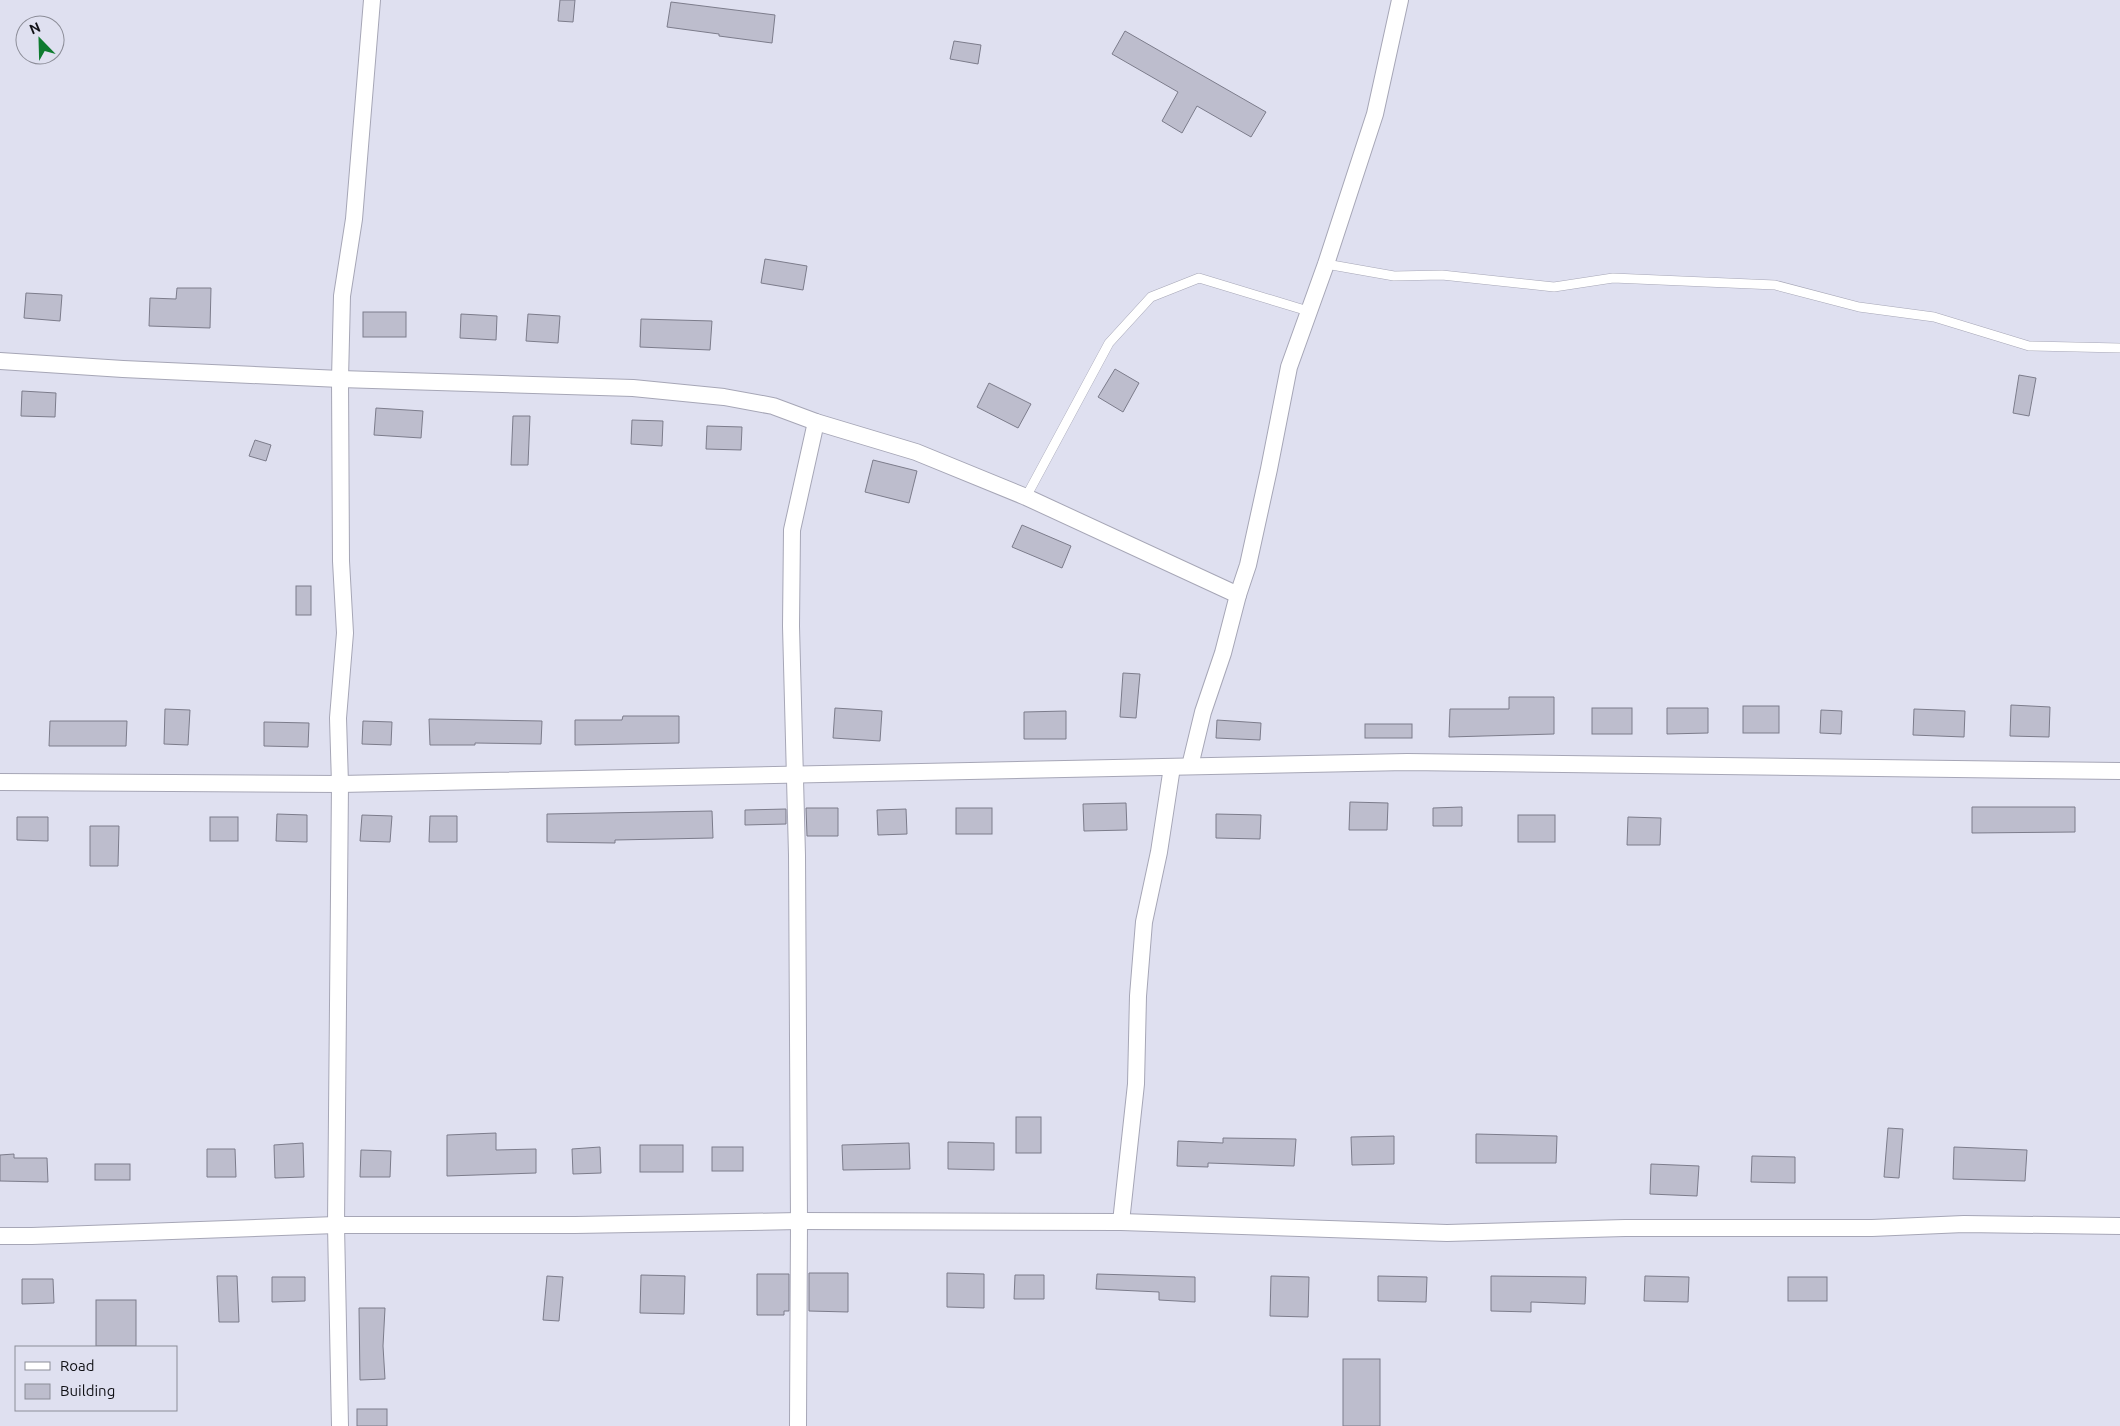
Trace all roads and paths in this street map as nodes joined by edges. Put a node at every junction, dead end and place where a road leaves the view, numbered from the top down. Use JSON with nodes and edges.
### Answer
{"nodes":[{"id":1,"x":372,"y":0,"type":"edge"},
{"id":2,"x":1400,"y":0,"type":"edge"},
{"id":3,"x":1326,"y":264,"type":"junction"},
{"id":4,"x":1308,"y":311,"type":"junction"},
{"id":5,"x":2120,"y":348,"type":"edge"},
{"id":6,"x":0,"y":360,"type":"edge"},
{"id":7,"x":340,"y":379,"type":"junction"},
{"id":8,"x":816,"y":422,"type":"junction"},
{"id":9,"x":1026,"y":497,"type":"junction"},
{"id":10,"x":1238,"y":595,"type":"junction"},
{"id":11,"x":1190,"y":766,"type":"junction"},
{"id":12,"x":1172,"y":767,"type":"junction"},
{"id":13,"x":2120,"y":771,"type":"edge"},
{"id":14,"x":794,"y":776,"type":"junction"},
{"id":15,"x":0,"y":782,"type":"edge"},
{"id":16,"x":340,"y":784,"type":"junction"},
{"id":17,"x":799,"y":1220,"type":"junction"},
{"id":18,"x":1121,"y":1222,"type":"junction"},
{"id":19,"x":336,"y":1225,"type":"junction"},
{"id":20,"x":2120,"y":1226,"type":"edge"},
{"id":21,"x":0,"y":1236,"type":"edge"},
{"id":22,"x":340,"y":1426,"type":"edge"},
{"id":23,"x":798,"y":1426,"type":"edge"}],
"edges":[{"from":1,"to":7,"type":"street"},
{"from":2,"to":3,"type":"street"},
{"from":3,"to":4,"type":"street"},
{"from":3,"to":5,"type":"lane"},
{"from":4,"to":9,"type":"lane"},
{"from":4,"to":10,"type":"street"},
{"from":6,"to":7,"type":"street"},
{"from":7,"to":8,"type":"street"},
{"from":7,"to":16,"type":"street"},
{"from":8,"to":9,"type":"street"},
{"from":8,"to":14,"type":"street"},
{"from":9,"to":10,"type":"street"},
{"from":10,"to":11,"type":"street"},
{"from":11,"to":12,"type":"street"},
{"from":11,"to":13,"type":"street"},
{"from":12,"to":14,"type":"street"},
{"from":12,"to":18,"type":"street"},
{"from":14,"to":16,"type":"street"},
{"from":14,"to":17,"type":"street"},
{"from":15,"to":16,"type":"street"},
{"from":16,"to":19,"type":"street"},
{"from":17,"to":18,"type":"street"},
{"from":17,"to":19,"type":"street"},
{"from":17,"to":23,"type":"street"},
{"from":18,"to":20,"type":"street"},
{"from":19,"to":21,"type":"street"},
{"from":19,"to":22,"type":"street"}]}
